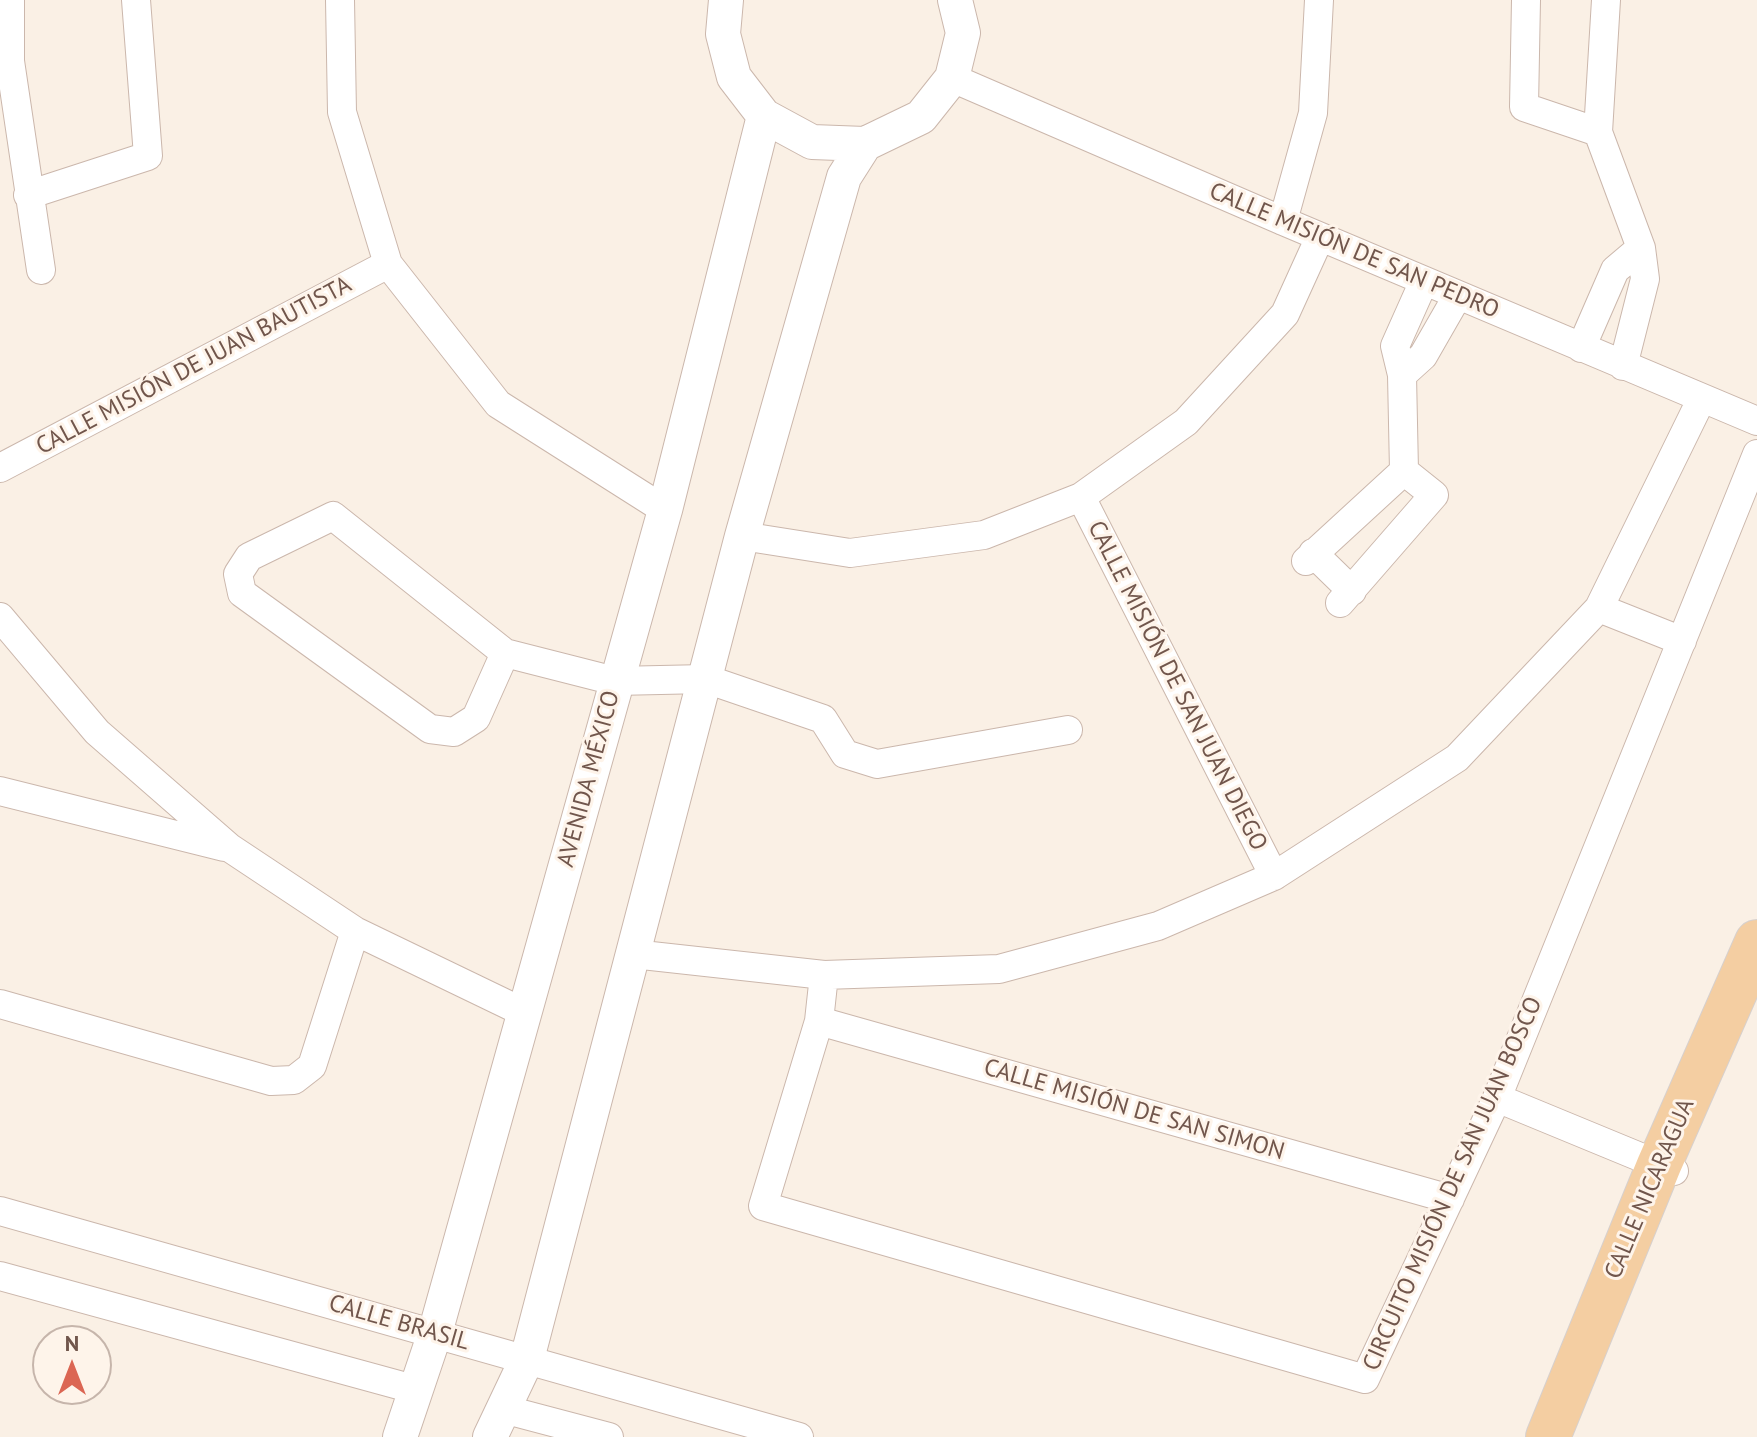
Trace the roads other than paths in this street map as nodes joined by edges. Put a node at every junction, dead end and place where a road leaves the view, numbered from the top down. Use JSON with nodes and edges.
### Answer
{"nodes":[{"id":1,"x":10,"y":0,"type":"edge"},
{"id":2,"x":136,"y":0,"type":"edge"},
{"id":3,"x":340,"y":0,"type":"edge"},
{"id":4,"x":726,"y":0,"type":"edge"},
{"id":5,"x":955,"y":0,"type":"edge"},
{"id":6,"x":1319,"y":0,"type":"edge"},
{"id":7,"x":1526,"y":0,"type":"edge"},
{"id":8,"x":1606,"y":0,"type":"edge"},
{"id":9,"x":952,"y":78,"type":"junction"},
{"id":10,"x":764,"y":116,"type":"junction"},
{"id":11,"x":1598,"y":132,"type":"junction"},
{"id":12,"x":865,"y":144,"type":"junction"},
{"id":13,"x":28,"y":195,"type":"junction"},
{"id":14,"x":1283,"y":221,"type":"junction"},
{"id":15,"x":1320,"y":237,"type":"junction"},
{"id":16,"x":1641,"y":248,"type":"junction"},
{"id":17,"x":388,"y":264,"type":"junction"},
{"id":18,"x":41,"y":270,"type":"dead end"},
{"id":19,"x":1424,"y":281,"type":"junction"},
{"id":20,"x":1458,"y":295,"type":"junction"},
{"id":21,"x":1581,"y":348,"type":"junction"},
{"id":22,"x":1623,"y":366,"type":"junction"},
{"id":23,"x":1402,"y":375,"type":"junction"},
{"id":24,"x":1702,"y":398,"type":"junction"},
{"id":25,"x":1757,"y":421,"type":"edge"},
{"id":26,"x":1757,"y":454,"type":"edge"},
{"id":27,"x":0,"y":468,"type":"edge"},
{"id":28,"x":1404,"y":471,"type":"junction"},
{"id":29,"x":1081,"y":497,"type":"junction"},
{"id":30,"x":665,"y":510,"type":"junction"},
{"id":31,"x":742,"y":536,"type":"junction"},
{"id":32,"x":1599,"y":608,"type":"junction"},
{"id":33,"x":0,"y":617,"type":"edge"},
{"id":34,"x":1682,"y":641,"type":"junction"},
{"id":35,"x":505,"y":653,"type":"junction"},
{"id":36,"x":706,"y":679,"type":"junction"},
{"id":37,"x":615,"y":681,"type":"junction"},
{"id":38,"x":1068,"y":730,"type":"dead end"},
{"id":39,"x":0,"y":791,"type":"edge"},
{"id":40,"x":230,"y":848,"type":"junction"},
{"id":41,"x":1274,"y":876,"type":"junction"},
{"id":42,"x":355,"y":931,"type":"junction"},
{"id":43,"x":1757,"y":942,"type":"edge"},
{"id":44,"x":633,"y":954,"type":"junction"},
{"id":45,"x":824,"y":975,"type":"junction"},
{"id":46,"x":1757,"y":992,"type":"edge"},
{"id":47,"x":0,"y":1004,"type":"edge"},
{"id":48,"x":525,"y":1013,"type":"junction"},
{"id":49,"x":819,"y":1021,"type":"junction"},
{"id":50,"x":1497,"y":1098,"type":"junction"},
{"id":51,"x":1668,"y":1168,"type":"junction"},
{"id":52,"x":1450,"y":1199,"type":"junction"},
{"id":53,"x":0,"y":1211,"type":"edge"},
{"id":54,"x":0,"y":1276,"type":"edge"},
{"id":55,"x":435,"y":1333,"type":"junction"},
{"id":56,"x":527,"y":1359,"type":"junction"},
{"id":57,"x":417,"y":1390,"type":"junction"},
{"id":58,"x":497,"y":1423,"type":"edge"},
{"id":59,"x":400,"y":1437,"type":"edge"},
{"id":60,"x":609,"y":1437,"type":"edge"},
{"id":61,"x":799,"y":1437,"type":"edge"},
{"id":62,"x":1548,"y":1437,"type":"edge"},
{"id":63,"x":1575,"y":1437,"type":"edge"}],
"edges":[{"from":1,"to":13,"type":"street"},
{"from":2,"to":13,"type":"street"},
{"from":3,"to":17,"type":"street"},
{"from":4,"to":10,"type":"street"},
{"from":5,"to":9,"type":"street"},
{"from":6,"to":14,"type":"street"},
{"from":7,"to":11,"type":"street"},
{"from":8,"to":11,"type":"street"},
{"from":9,"to":12,"type":"street"},
{"from":9,"to":14,"type":"street","name":"CALLE MISIÓN DE SAN PEDRO"},
{"from":10,"to":12,"type":"street"},
{"from":10,"to":30,"type":"street","name":"AVENIDA MÉXICO"},
{"from":11,"to":16,"type":"street"},
{"from":12,"to":31,"type":"street"},
{"from":13,"to":18,"type":"street"},
{"from":14,"to":15,"type":"street","name":"CALLE MISIÓN DE SAN PEDRO"},
{"from":15,"to":19,"type":"street","name":"CALLE MISIÓN DE SAN PEDRO"},
{"from":15,"to":29,"type":"street"},
{"from":16,"to":21,"type":"street"},
{"from":16,"to":22,"type":"street"},
{"from":17,"to":27,"type":"street","name":"CALLE MISIÓN DE JUAN BAUTISTA"},
{"from":17,"to":30,"type":"street"},
{"from":19,"to":20,"type":"street","name":"CALLE MISIÓN DE SAN PEDRO"},
{"from":19,"to":23,"type":"street"},
{"from":20,"to":21,"type":"street","name":"CALLE MISIÓN DE SAN PEDRO"},
{"from":20,"to":23,"type":"street"},
{"from":21,"to":22,"type":"street","name":"CALLE MISIÓN DE SAN PEDRO"},
{"from":22,"to":24,"type":"street","name":"CALLE MISIÓN DE SAN PEDRO"},
{"from":23,"to":28,"type":"street"},
{"from":24,"to":25,"type":"street","name":"CALLE MISIÓN DE SAN PEDRO"},
{"from":24,"to":32,"type":"street"},
{"from":26,"to":34,"type":"street","name":"CIRCUITO MISIÓN DE SAN JUAN BOSCO"},
{"from":28,"to":28,"type":"street"},
{"from":29,"to":31,"type":"street"},
{"from":29,"to":41,"type":"street","name":"CALLE MISIÓN DE SAN JUAN DIEGO"},
{"from":30,"to":37,"type":"street","name":"AVENIDA MÉXICO"},
{"from":31,"to":36,"type":"street"},
{"from":32,"to":34,"type":"street"},
{"from":32,"to":41,"type":"street"},
{"from":33,"to":40,"type":"street"},
{"from":34,"to":50,"type":"street","name":"CIRCUITO MISIÓN DE SAN JUAN BOSCO"},
{"from":35,"to":35,"type":"street"},
{"from":35,"to":37,"type":"street"},
{"from":36,"to":37,"type":"street"},
{"from":36,"to":38,"type":"street"},
{"from":36,"to":44,"type":"street"},
{"from":37,"to":48,"type":"street","name":"AVENIDA MÉXICO"},
{"from":39,"to":40,"type":"street"},
{"from":40,"to":42,"type":"street"},
{"from":41,"to":45,"type":"street"},
{"from":42,"to":47,"type":"street"},
{"from":42,"to":48,"type":"street"},
{"from":43,"to":51,"type":"main road","name":"CALLE NICARAGUA"},
{"from":44,"to":45,"type":"street"},
{"from":44,"to":56,"type":"street"},
{"from":45,"to":49,"type":"street","name":"CIRCUITO MISIÓN DE SAN JUAN BOSCO"},
{"from":46,"to":51,"type":"main road","name":"CALLE NICARAGUA"},
{"from":48,"to":55,"type":"street","name":"AVENIDA MÉXICO"},
{"from":49,"to":52,"type":"street","name":"CALLE MISIÓN DE SAN SIMON"},
{"from":49,"to":52,"type":"street","name":"CIRCUITO MISIÓN DE SAN JUAN BOSCO"},
{"from":50,"to":51,"type":"street"},
{"from":50,"to":52,"type":"street","name":"CIRCUITO MISIÓN DE SAN JUAN BOSCO"},
{"from":51,"to":62,"type":"main road","name":"CALLE NICARAGUA"},
{"from":51,"to":63,"type":"main road","name":"CALLE NICARAGUA"},
{"from":53,"to":55,"type":"street","name":"CALLE BRASIL"},
{"from":54,"to":57,"type":"street"},
{"from":55,"to":56,"type":"street","name":"CALLE BRASIL"},
{"from":55,"to":57,"type":"street","name":"AVENIDA MÉXICO"},
{"from":56,"to":58,"type":"street"},
{"from":56,"to":61,"type":"street","name":"CALLE BRASIL"},
{"from":57,"to":59,"type":"street","name":"AVENIDA MÉXICO"},
{"from":58,"to":60,"type":"street"}]}
